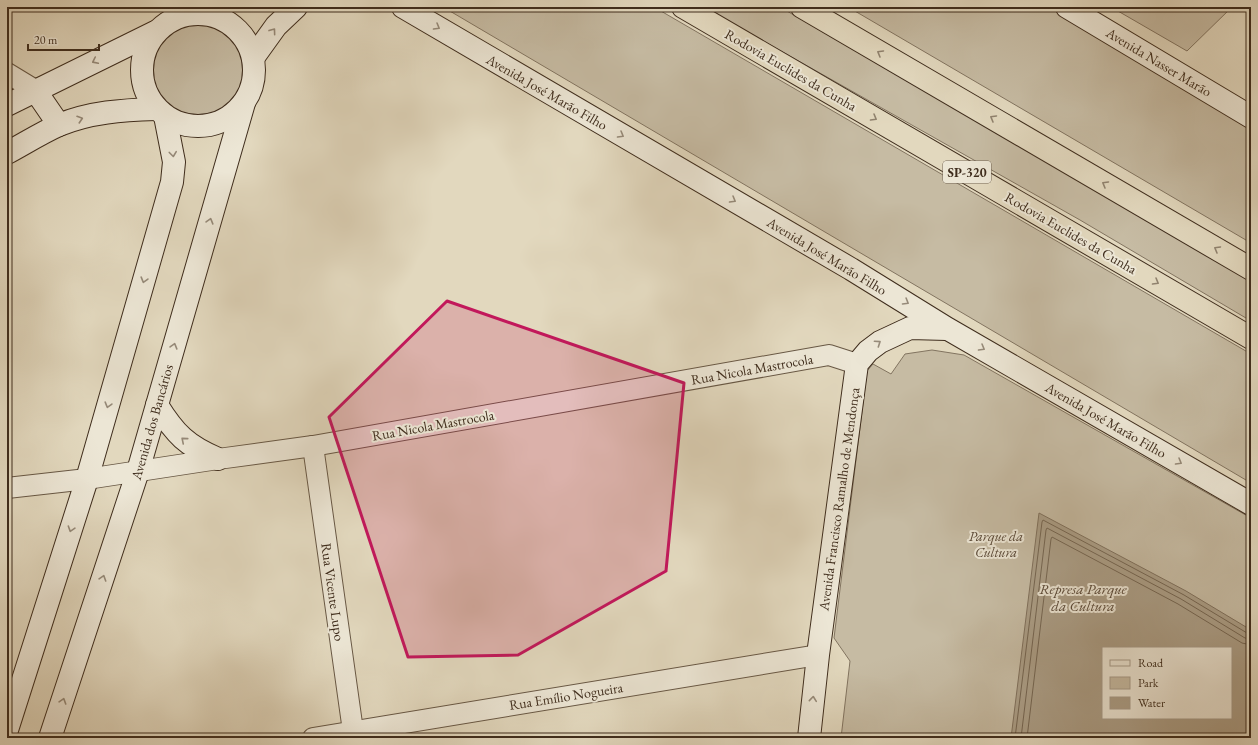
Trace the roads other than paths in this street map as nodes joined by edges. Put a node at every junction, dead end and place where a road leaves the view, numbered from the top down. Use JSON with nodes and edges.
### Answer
{"nodes":[{"id":1,"x":296,"y":7,"type":"edge"},
{"id":2,"x":403,"y":7,"type":"edge"},
{"id":3,"x":683,"y":7,"type":"edge"},
{"id":4,"x":802,"y":7,"type":"edge"},
{"id":5,"x":1067,"y":7,"type":"edge"},
{"id":6,"x":203,"y":10,"type":"edge"},
{"id":7,"x":155,"y":32,"type":"junction"},
{"id":8,"x":253,"y":58,"type":"junction"},
{"id":9,"x":7,"y":73,"type":"edge"},
{"id":10,"x":36,"y":90,"type":"junction"},
{"id":11,"x":244,"y":103,"type":"junction"},
{"id":12,"x":7,"y":105,"type":"edge"},
{"id":13,"x":161,"y":112,"type":"junction"},
{"id":14,"x":1251,"y":117,"type":"edge"},
{"id":15,"x":59,"y":125,"type":"junction"},
{"id":16,"x":7,"y":153,"type":"edge"},
{"id":17,"x":1251,"y":269,"type":"edge"},
{"id":18,"x":948,"y":329,"type":"junction"},
{"id":19,"x":1251,"y":338,"type":"edge"},
{"id":20,"x":857,"y":364,"type":"junction"},
{"id":21,"x":157,"y":405,"type":"junction"},
{"id":22,"x":313,"y":446,"type":"junction"},
{"id":23,"x":218,"y":459,"type":"junction"},
{"id":24,"x":138,"y":471,"type":"junction"},
{"id":25,"x":87,"y":479,"type":"junction"},
{"id":26,"x":7,"y":488,"type":"edge"},
{"id":27,"x":1251,"y":504,"type":"edge"},
{"id":28,"x":818,"y":654,"type":"junction"},
{"id":29,"x":7,"y":730,"type":"edge"},
{"id":30,"x":354,"y":735,"type":"edge"},
{"id":31,"x":50,"y":738,"type":"edge"},
{"id":32,"x":313,"y":738,"type":"edge"},
{"id":33,"x":809,"y":738,"type":"edge"}],
"edges":[{"from":8,"to":1,"type":"main road","one_way":true},
{"from":2,"to":18,"type":"main road","name":"Avenida José Marão Filho","one_way":true},
{"from":3,"to":19,"type":"highway","name":"Rodovia Euclides da Cunha","number":"SP-320","one_way":true},
{"from":17,"to":4,"type":"highway","one_way":true},
{"from":5,"to":14,"type":"main road","name":"Avenida Nasser Marão"},
{"from":6,"to":7,"type":"main road"},
{"from":6,"to":8,"type":"main road"},
{"from":7,"to":10,"type":"main road","one_way":true},
{"from":7,"to":13,"type":"main road"},
{"from":8,"to":11,"type":"main road"},
{"from":9,"to":10,"type":"street"},
{"from":10,"to":12,"type":"main road"},
{"from":10,"to":15,"type":"main road"},
{"from":11,"to":13,"type":"main road"},
{"from":21,"to":11,"type":"main road","name":"Avenida dos Bancários","one_way":true},
{"from":15,"to":13,"type":"main road","one_way":true},
{"from":13,"to":25,"type":"main road","one_way":true},
{"from":15,"to":16,"type":"main road"},
{"from":20,"to":18,"type":"main road","one_way":true},
{"from":18,"to":27,"type":"main road","name":"Avenida José Marão Filho","one_way":true},
{"from":20,"to":22,"type":"street","name":"Rua Nicola Mastrocola"},
{"from":20,"to":28,"type":"main road","name":"Avenida Francisco Ramalho de Mendonça"},
{"from":23,"to":21,"type":"main road","one_way":true},
{"from":21,"to":24,"type":"main road","name":"Avenida dos Bancários"},
{"from":22,"to":23,"type":"street","name":"Rua Nicola Mastrocola"},
{"from":22,"to":30,"type":"street","name":"Rua Vicente Lupo"},
{"from":23,"to":24,"type":"street","name":"Rua Nicola Mastrocola"},
{"from":24,"to":25,"type":"street","name":"Rua Nicola Mastrocola"},
{"from":31,"to":24,"type":"main road","name":"Avenida dos Bancários","one_way":true},
{"from":25,"to":26,"type":"street","name":"Rua Nicola Mastrocola"},
{"from":25,"to":29,"type":"main road","one_way":true},
{"from":28,"to":30,"type":"street","name":"Rua Emílio Nogueira"},
{"from":33,"to":28,"type":"main road","name":"Avenida Francisco Ramalho de Mendonça","one_way":true},
{"from":30,"to":32,"type":"street","name":"Rua Emílio Nogueira"}]}
